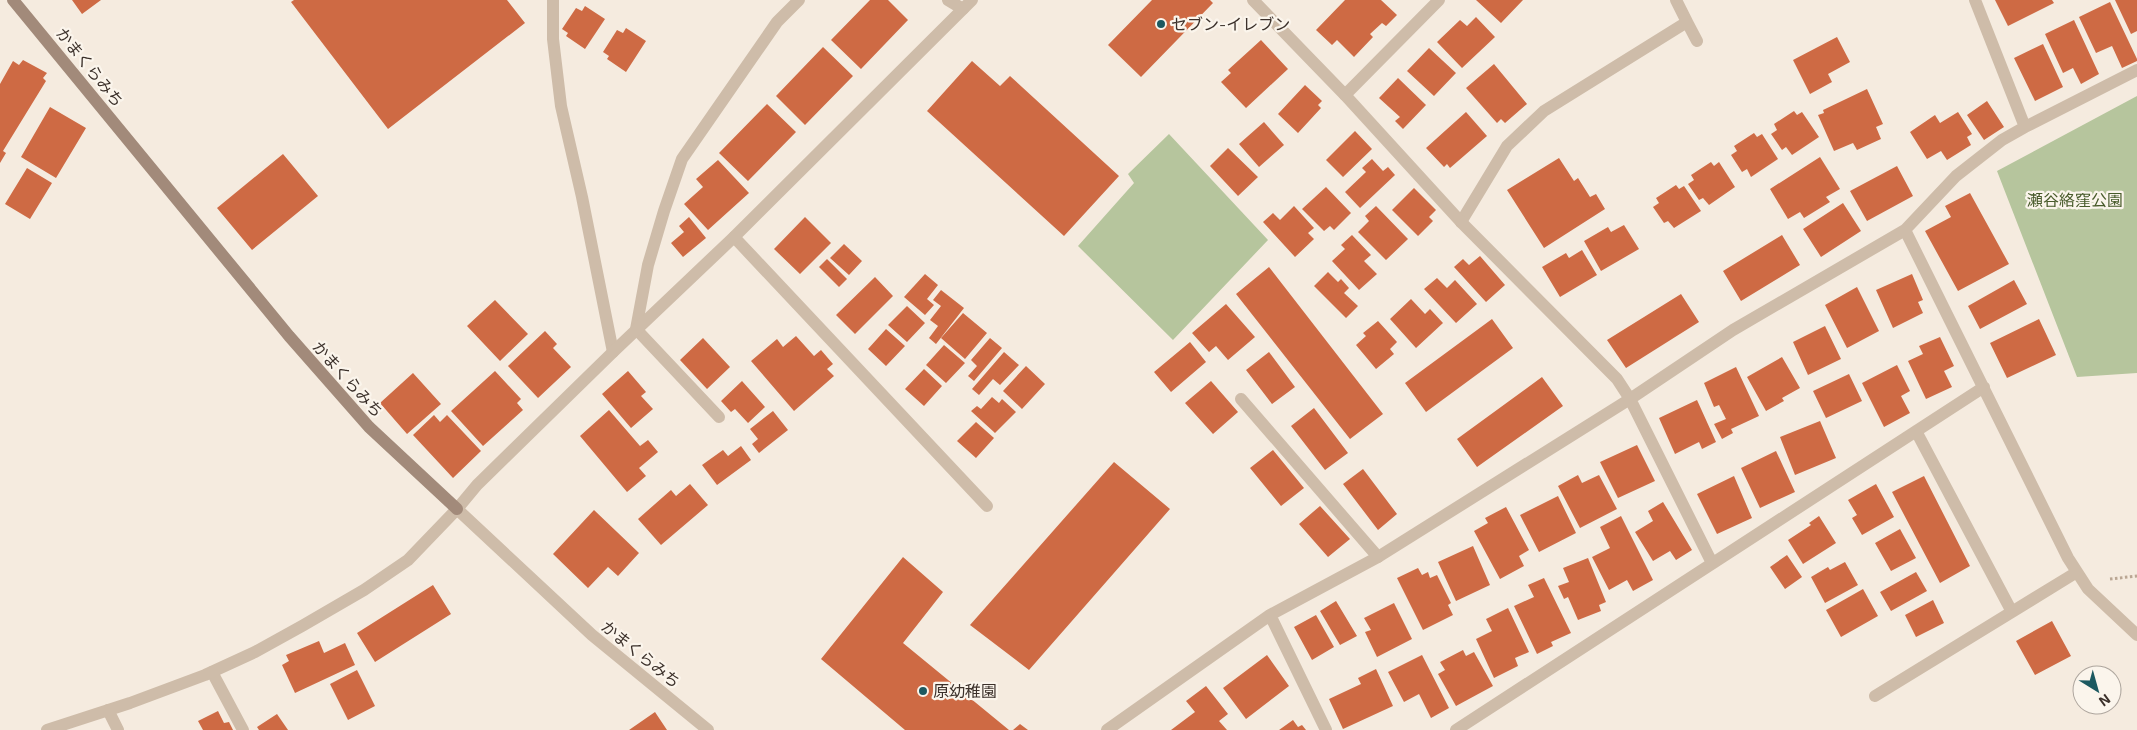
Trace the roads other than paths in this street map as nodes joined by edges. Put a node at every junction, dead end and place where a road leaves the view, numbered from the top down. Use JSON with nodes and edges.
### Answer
{"nodes":[{"id":1,"x":13,"y":0,"type":"edge"},
{"id":2,"x":553,"y":0,"type":"edge"},
{"id":3,"x":799,"y":0,"type":"edge"},
{"id":4,"x":948,"y":0,"type":"edge"},
{"id":5,"x":1253,"y":0,"type":"edge"},
{"id":6,"x":1439,"y":0,"type":"edge"},
{"id":7,"x":1676,"y":0,"type":"edge"},
{"id":8,"x":1975,"y":0,"type":"edge"},
{"id":9,"x":968,"y":4,"type":"edge"},
{"id":10,"x":1687,"y":22,"type":"junction"},
{"id":11,"x":1697,"y":41,"type":"dead end"},
{"id":12,"x":2137,"y":70,"type":"edge"},
{"id":13,"x":1345,"y":95,"type":"junction"},
{"id":14,"x":2025,"y":127,"type":"junction"},
{"id":15,"x":1461,"y":222,"type":"junction"},
{"id":16,"x":1905,"y":230,"type":"junction"},
{"id":17,"x":734,"y":237,"type":"junction"},
{"id":18,"x":636,"y":329,"type":"junction"},
{"id":19,"x":612,"y":352,"type":"junction"},
{"id":20,"x":1984,"y":387,"type":"junction"},
{"id":21,"x":1241,"y":399,"type":"dead end"},
{"id":22,"x":1630,"y":399,"type":"junction"},
{"id":23,"x":719,"y":417,"type":"dead end"},
{"id":24,"x":1916,"y":431,"type":"junction"},
{"id":25,"x":988,"y":506,"type":"dead end"},
{"id":26,"x":457,"y":509,"type":"junction"},
{"id":27,"x":1378,"y":556,"type":"junction"},
{"id":28,"x":1712,"y":563,"type":"junction"},
{"id":29,"x":2077,"y":572,"type":"junction"},
{"id":30,"x":2012,"y":612,"type":"junction"},
{"id":31,"x":1270,"y":615,"type":"junction"},
{"id":32,"x":2137,"y":635,"type":"edge"},
{"id":33,"x":212,"y":672,"type":"junction"},
{"id":34,"x":1875,"y":696,"type":"dead end"},
{"id":35,"x":108,"y":710,"type":"junction"},
{"id":36,"x":47,"y":730,"type":"edge"},
{"id":37,"x":118,"y":730,"type":"edge"},
{"id":38,"x":243,"y":730,"type":"edge"},
{"id":39,"x":708,"y":730,"type":"edge"},
{"id":40,"x":1107,"y":730,"type":"edge"},
{"id":41,"x":1326,"y":730,"type":"edge"},
{"id":42,"x":1456,"y":730,"type":"edge"}],
"edges":[{"from":1,"to":26,"type":"main road","name":"かまくらみち"},
{"from":2,"to":19,"type":"street"},
{"from":3,"to":18,"type":"street"},
{"from":4,"to":9,"type":"street"},
{"from":5,"to":13,"type":"street"},
{"from":6,"to":13,"type":"street"},
{"from":7,"to":10,"type":"street"},
{"from":8,"to":14,"type":"street"},
{"from":9,"to":17,"type":"street"},
{"from":10,"to":11,"type":"street"},
{"from":10,"to":15,"type":"street"},
{"from":12,"to":14,"type":"street"},
{"from":13,"to":15,"type":"street"},
{"from":14,"to":16,"type":"street"},
{"from":15,"to":22,"type":"street"},
{"from":16,"to":20,"type":"street"},
{"from":16,"to":22,"type":"street"},
{"from":17,"to":18,"type":"street"},
{"from":17,"to":25,"type":"street"},
{"from":18,"to":19,"type":"street"},
{"from":18,"to":23,"type":"street"},
{"from":19,"to":26,"type":"street"},
{"from":20,"to":24,"type":"street"},
{"from":20,"to":29,"type":"street"},
{"from":21,"to":27,"type":"street"},
{"from":22,"to":27,"type":"street"},
{"from":22,"to":28,"type":"street"},
{"from":24,"to":28,"type":"street"},
{"from":24,"to":30,"type":"street"},
{"from":26,"to":33,"type":"street"},
{"from":26,"to":39,"type":"street","name":"かまくらみち"},
{"from":27,"to":31,"type":"street"},
{"from":28,"to":42,"type":"street"},
{"from":29,"to":30,"type":"street"},
{"from":29,"to":32,"type":"street"},
{"from":30,"to":34,"type":"street"},
{"from":31,"to":40,"type":"street"},
{"from":31,"to":41,"type":"street"},
{"from":33,"to":35,"type":"street"},
{"from":33,"to":38,"type":"street"},
{"from":35,"to":36,"type":"street"},
{"from":35,"to":37,"type":"street"}]}
